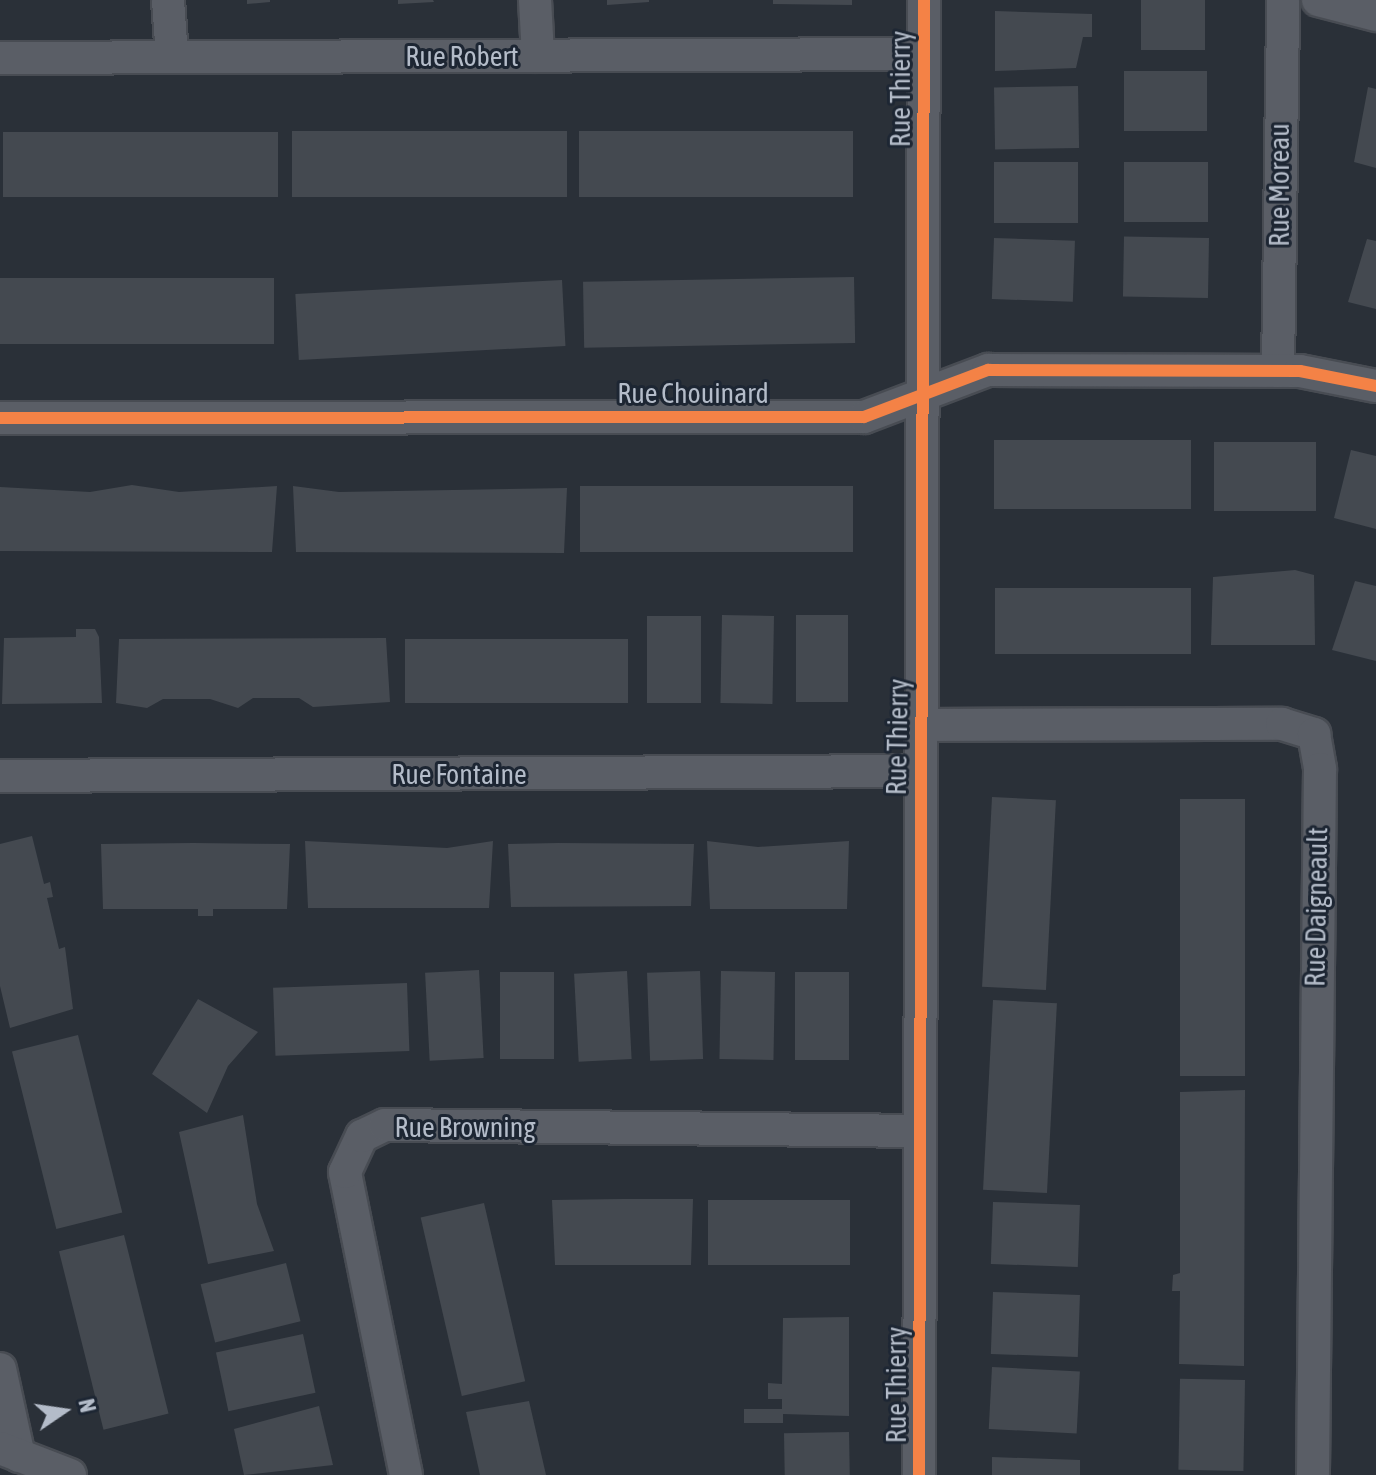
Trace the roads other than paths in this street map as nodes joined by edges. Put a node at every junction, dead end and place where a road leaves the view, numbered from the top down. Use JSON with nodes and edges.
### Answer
{"nodes":[{"id":1,"x":168,"y":0,"type":"edge"},
{"id":2,"x":535,"y":0,"type":"edge"},
{"id":3,"x":924,"y":0,"type":"edge"},
{"id":4,"x":1283,"y":0,"type":"edge"},
{"id":5,"x":1318,"y":0,"type":"edge"},
{"id":6,"x":1376,"y":15,"type":"edge"},
{"id":7,"x":924,"y":54,"type":"junction"},
{"id":8,"x":538,"y":56,"type":"junction"},
{"id":9,"x":172,"y":57,"type":"junction"},
{"id":10,"x":0,"y":58,"type":"edge"},
{"id":11,"x":1278,"y":371,"type":"junction"},
{"id":12,"x":1376,"y":386,"type":"edge"},
{"id":13,"x":923,"y":397,"type":"junction"},
{"id":14,"x":0,"y":418,"type":"edge"},
{"id":15,"x":922,"y":725,"type":"junction"},
{"id":16,"x":919,"y":771,"type":"junction"},
{"id":17,"x":0,"y":776,"type":"edge"},
{"id":18,"x":920,"y":1131,"type":"junction"},
{"id":19,"x":0,"y":1369,"type":"edge"},
{"id":20,"x":10,"y":1452,"type":"edge"},
{"id":21,"x":70,"y":1475,"type":"edge"},
{"id":22,"x":406,"y":1475,"type":"edge"},
{"id":23,"x":919,"y":1475,"type":"edge"},
{"id":24,"x":1313,"y":1475,"type":"edge"}],
"edges":[{"from":1,"to":9,"type":"street"},
{"from":2,"to":8,"type":"street"},
{"from":3,"to":7,"type":"street","name":"Rue Thierry"},
{"from":4,"to":11,"type":"street","name":"Rue Moreau"},
{"from":5,"to":6,"type":"street"},
{"from":7,"to":8,"type":"street","name":"Rue Robert"},
{"from":7,"to":13,"type":"street","name":"Rue Thierry"},
{"from":8,"to":9,"type":"street","name":"Rue Robert"},
{"from":9,"to":10,"type":"street","name":"Rue Robert"},
{"from":11,"to":12,"type":"street","name":"Rue Chouinard"},
{"from":11,"to":13,"type":"street","name":"Rue Chouinard"},
{"from":13,"to":14,"type":"street","name":"Rue Chouinard"},
{"from":13,"to":15,"type":"street","name":"Rue Thierry"},
{"from":15,"to":16,"type":"street","name":"Rue Thierry"},
{"from":15,"to":24,"type":"street","name":"Rue Daigneault"},
{"from":16,"to":17,"type":"street","name":"Rue Fontaine"},
{"from":16,"to":18,"type":"street","name":"Rue Thierry"},
{"from":18,"to":22,"type":"street","name":"Rue Browning"},
{"from":18,"to":23,"type":"street","name":"Rue Thierry"},
{"from":19,"to":20,"type":"street"},
{"from":20,"to":21,"type":"street"}]}
